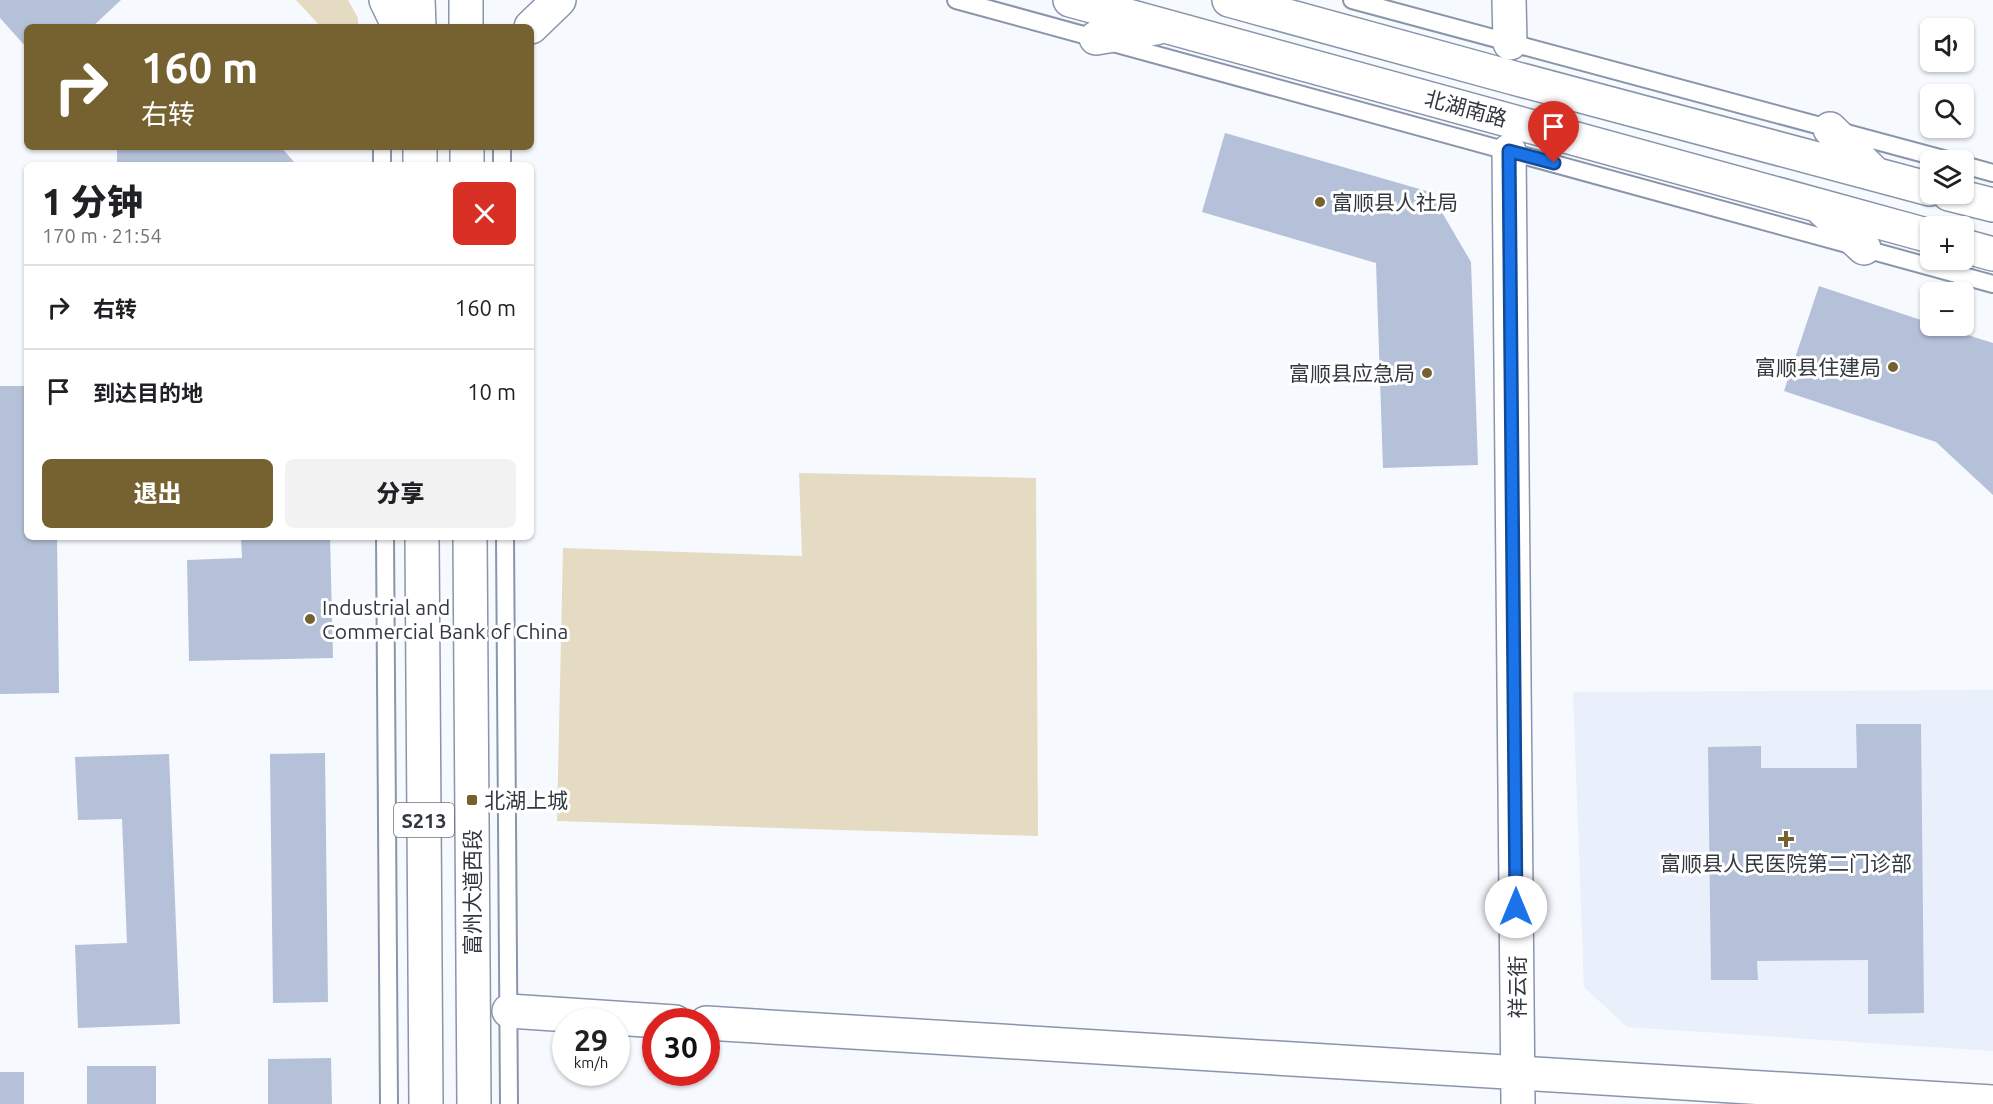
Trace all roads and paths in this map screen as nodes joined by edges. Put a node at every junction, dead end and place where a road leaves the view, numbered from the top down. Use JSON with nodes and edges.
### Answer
{"nodes":[{"id":1,"x":384,"y":0,"type":"edge"},
{"id":2,"x":418,"y":0,"type":"edge"},
{"id":3,"x":466,"y":0,"type":"edge"},
{"id":4,"x":559,"y":0,"type":"edge"},
{"id":5,"x":957,"y":0,"type":"edge"},
{"id":6,"x":1070,"y":0,"type":"edge"},
{"id":7,"x":1229,"y":0,"type":"edge"},
{"id":8,"x":1352,"y":0,"type":"edge"},
{"id":9,"x":1509,"y":0,"type":"edge"},
{"id":10,"x":382,"y":24,"type":"edge"},
{"id":11,"x":397,"y":24,"type":"edge"},
{"id":12,"x":419,"y":24,"type":"edge"},
{"id":13,"x":466,"y":24,"type":"edge"},
{"id":14,"x":534,"y":24,"type":"edge"},
{"id":15,"x":1167,"y":26,"type":"junction"},
{"id":16,"x":1096,"y":38,"type":"junction"},
{"id":17,"x":1510,"y":42,"type":"junction"},
{"id":18,"x":1830,"y":129,"type":"junction"},
{"id":19,"x":1509,"y":151,"type":"junction"},
{"id":20,"x":1920,"y":153,"type":"edge"},
{"id":21,"x":1974,"y":168,"type":"edge"},
{"id":22,"x":1993,"y":173,"type":"edge"},
{"id":23,"x":1874,"y":174,"type":"junction"},
{"id":24,"x":1920,"y":186,"type":"edge"},
{"id":25,"x":1974,"y":200,"type":"edge"},
{"id":26,"x":1993,"y":205,"type":"edge"},
{"id":27,"x":1819,"y":206,"type":"junction"},
{"id":28,"x":1920,"y":233,"type":"edge"},
{"id":29,"x":1863,"y":248,"type":"junction"},
{"id":30,"x":1974,"y":249,"type":"edge"},
{"id":31,"x":1993,"y":254,"type":"edge"},
{"id":32,"x":1993,"y":284,"type":"edge"},
{"id":33,"x":385,"y":540,"type":"edge"},
{"id":34,"x":422,"y":540,"type":"edge"},
{"id":35,"x":470,"y":540,"type":"edge"},
{"id":36,"x":505,"y":540,"type":"edge"},
{"id":37,"x":509,"y":1011,"type":"junction"},
{"id":38,"x":642,"y":1020,"type":"edge"},
{"id":39,"x":720,"y":1024,"type":"edge"},
{"id":40,"x":1517,"y":1088,"type":"edge"},
{"id":41,"x":1993,"y":1102,"type":"edge"},
{"id":42,"x":389,"y":1104,"type":"edge"},
{"id":43,"x":426,"y":1104,"type":"edge"},
{"id":44,"x":474,"y":1104,"type":"edge"},
{"id":45,"x":509,"y":1104,"type":"edge"}],
"edges":[{"from":1,"to":10,"type":"lane"},
{"from":1,"to":11,"type":"main road"},
{"from":2,"to":12,"type":"main road"},
{"from":3,"to":13,"type":"main road"},
{"from":4,"to":14,"type":"main road"},
{"from":5,"to":16,"type":"lane"},
{"from":6,"to":15,"type":"main road","name":"北湖南路"},
{"from":7,"to":23,"type":"main road","name":"北湖南路"},
{"from":8,"to":17,"type":"lane"},
{"from":9,"to":17,"type":"main road"},
{"from":15,"to":16,"type":"main road"},
{"from":15,"to":27,"type":"main road","name":"北湖南路"},
{"from":16,"to":19,"type":"lane"},
{"from":17,"to":18,"type":"lane"},
{"from":18,"to":20,"type":"lane"},
{"from":18,"to":23,"type":"main road"},
{"from":19,"to":29,"type":"lane"},
{"from":19,"to":40,"type":"main road","name":"祥云街"},
{"from":21,"to":22,"type":"lane"},
{"from":23,"to":24,"type":"main road","name":"北湖南路"},
{"from":25,"to":26,"type":"main road"},
{"from":27,"to":28,"type":"main road","name":"北湖南路"},
{"from":27,"to":29,"type":"main road"},
{"from":29,"to":32,"type":"lane"},
{"from":30,"to":31,"type":"main road"},
{"from":33,"to":42,"type":"lane"},
{"from":34,"to":43,"type":"main road","number":"S213"},
{"from":35,"to":44,"type":"main road","name":"富州大道西段","number":"S213"},
{"from":36,"to":37,"type":"lane"},
{"from":37,"to":38,"type":"main road"},
{"from":37,"to":45,"type":"lane"},
{"from":39,"to":40,"type":"main road"},
{"from":40,"to":41,"type":"main road"}]}
